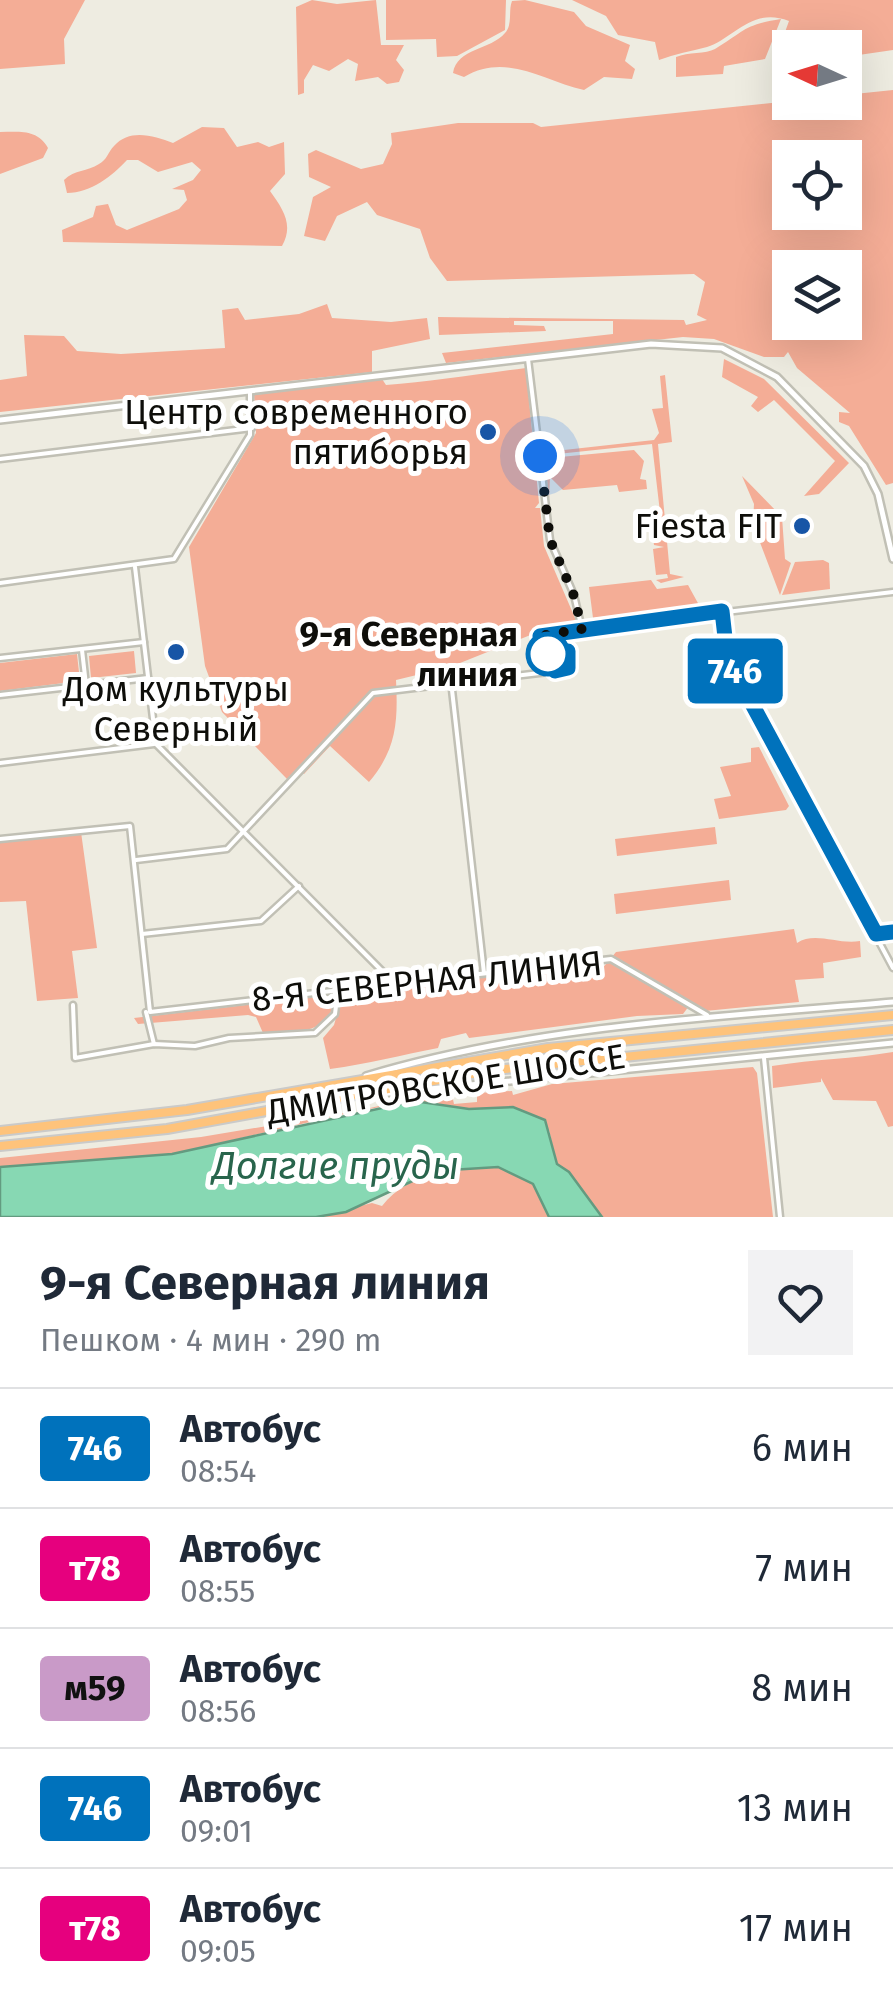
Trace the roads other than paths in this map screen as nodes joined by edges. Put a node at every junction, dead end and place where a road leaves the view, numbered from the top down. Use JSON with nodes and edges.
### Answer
{"nodes":[{"id":1,"x":528,"y":359,"type":"junction"},
{"id":2,"x":250,"y":392,"type":"junction"},
{"id":3,"x":0,"y":420,"type":"edge"},
{"id":4,"x":252,"y":428,"type":"junction"},
{"id":5,"x":0,"y":459,"type":"edge"},
{"id":6,"x":893,"y":559,"type":"edge"},
{"id":7,"x":135,"y":567,"type":"junction"},
{"id":8,"x":0,"y":584,"type":"edge"},
{"id":9,"x":893,"y":592,"type":"edge"},
{"id":10,"x":722,"y":611,"type":"junction"},
{"id":11,"x":582,"y":629,"type":"junction"},
{"id":12,"x":564,"y":632,"type":"junction"},
{"id":13,"x":144,"y":642,"type":"junction"},
{"id":14,"x":82,"y":649,"type":"junction"},
{"id":15,"x":0,"y":658,"type":"edge"},
{"id":16,"x":555,"y":671,"type":"junction"},
{"id":17,"x":148,"y":678,"type":"junction"},
{"id":18,"x":451,"y":682,"type":"junction"},
{"id":19,"x":86,"y":685,"type":"junction"},
{"id":20,"x":0,"y":695,"type":"edge"},
{"id":21,"x":156,"y":744,"type":"junction"},
{"id":22,"x":0,"y":762,"type":"edge"},
{"id":23,"x":244,"y":831,"type":"junction"},
{"id":24,"x":0,"y":839,"type":"edge"},
{"id":25,"x":136,"y":860,"type":"junction"},
{"id":26,"x":299,"y":886,"type":"junction"},
{"id":27,"x":893,"y":932,"type":"edge"},
{"id":28,"x":142,"y":934,"type":"junction"},
{"id":29,"x":876,"y":934,"type":"junction"},
{"id":30,"x":893,"y":968,"type":"edge"},
{"id":31,"x":484,"y":973,"type":"junction"},
{"id":32,"x":394,"y":984,"type":"junction"},
{"id":33,"x":338,"y":990,"type":"junction"},
{"id":34,"x":893,"y":1002,"type":"edge"},
{"id":35,"x":73,"y":1005,"type":"dead end"},
{"id":36,"x":691,"y":1006,"type":"junction"},
{"id":37,"x":148,"y":1012,"type":"junction"},
{"id":38,"x":893,"y":1015,"type":"edge"},
{"id":39,"x":718,"y":1018,"type":"junction"},
{"id":40,"x":677,"y":1022,"type":"junction"},
{"id":41,"x":893,"y":1030,"type":"edge"},
{"id":42,"x":893,"y":1043,"type":"edge"},
{"id":43,"x":154,"y":1044,"type":"junction"},
{"id":44,"x":764,"y":1056,"type":"junction"},
{"id":45,"x":344,"y":1083,"type":"junction"},
{"id":46,"x":346,"y":1097,"type":"junction"},
{"id":47,"x":0,"y":1131,"type":"edge"},
{"id":48,"x":0,"y":1146,"type":"edge"},
{"id":49,"x":780,"y":1217,"type":"edge"}],
"edges":[{"from":1,"to":2,"type":"street"},
{"from":1,"to":6,"type":"street"},
{"from":1,"to":11,"type":"street"},
{"from":2,"to":3,"type":"street"},
{"from":2,"to":4,"type":"street"},
{"from":4,"to":5,"type":"street"},
{"from":4,"to":7,"type":"street"},
{"from":7,"to":8,"type":"street"},
{"from":7,"to":13,"type":"street"},
{"from":9,"to":10,"type":"street"},
{"from":10,"to":11,"type":"street"},
{"from":10,"to":29,"type":"street"},
{"from":11,"to":12,"type":"street"},
{"from":12,"to":16,"type":"street"},
{"from":12,"to":16,"type":"street"},
{"from":13,"to":14,"type":"street"},
{"from":13,"to":17,"type":"street"},
{"from":14,"to":15,"type":"street"},
{"from":14,"to":19,"type":"street"},
{"from":16,"to":18,"type":"street"},
{"from":17,"to":19,"type":"street"},
{"from":17,"to":21,"type":"street"},
{"from":18,"to":23,"type":"street"},
{"from":18,"to":31,"type":"street"},
{"from":19,"to":20,"type":"street"},
{"from":21,"to":22,"type":"street"},
{"from":21,"to":23,"type":"street"},
{"from":23,"to":25,"type":"street"},
{"from":23,"to":26,"type":"street"},
{"from":24,"to":25,"type":"street"},
{"from":25,"to":28,"type":"street"},
{"from":26,"to":28,"type":"street"},
{"from":26,"to":32,"type":"street"},
{"from":27,"to":29,"type":"street"},
{"from":28,"to":37,"type":"street"},
{"from":29,"to":30,"type":"street"},
{"from":31,"to":32,"type":"street","name":"8-Я СЕВЕРНАЯ ЛИНИЯ"},
{"from":31,"to":36,"type":"street","name":"8-Я СЕВЕРНАЯ ЛИНИЯ"},
{"from":32,"to":33,"type":"street","name":"8-Я СЕВЕРНАЯ ЛИНИЯ"},
{"from":33,"to":37,"type":"street","name":"8-Я СЕВЕРНАЯ ЛИНИЯ"},
{"from":33,"to":43,"type":"street"},
{"from":34,"to":39,"type":"street"},
{"from":35,"to":43,"type":"street"},
{"from":36,"to":39,"type":"street","name":"8-Я СЕВЕРНАЯ ЛИНИЯ"},
{"from":36,"to":40,"type":"street"},
{"from":37,"to":43,"type":"street"},
{"from":38,"to":45,"type":"highway","name":"ДМИТРОВСКОЕ ШОССЕ"},
{"from":39,"to":40,"type":"street"},
{"from":40,"to":45,"type":"street"},
{"from":41,"to":46,"type":"highway","name":"ДМИТРОВСКОЕ ШОССЕ"},
{"from":42,"to":44,"type":"street"},
{"from":44,"to":46,"type":"street"},
{"from":44,"to":49,"type":"street"},
{"from":45,"to":47,"type":"highway","name":"ДМИТРОВСКОЕ ШОССЕ"},
{"from":46,"to":48,"type":"highway","name":"ДМИТРОВСКОЕ ШОССЕ"}]}
